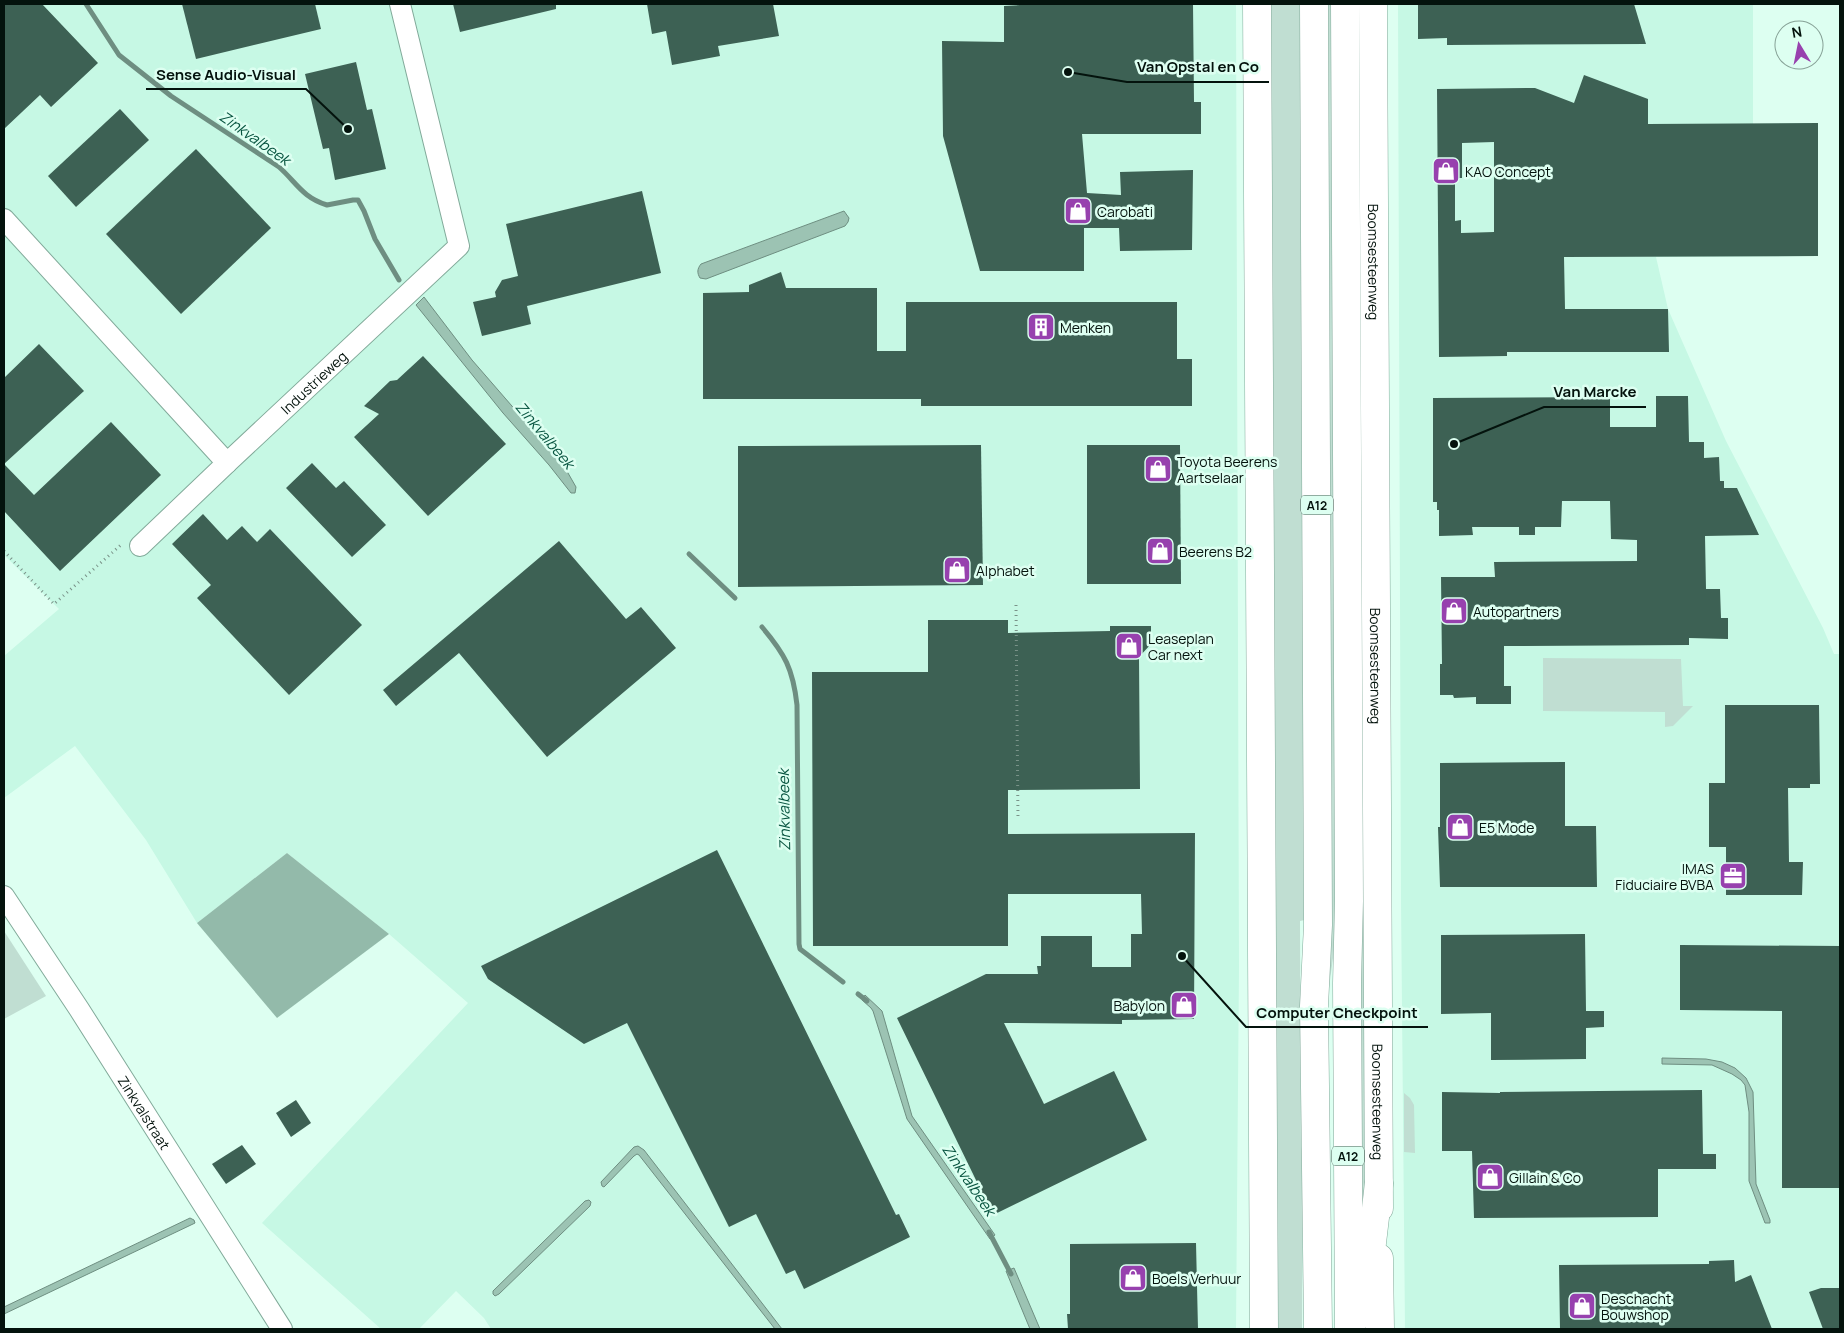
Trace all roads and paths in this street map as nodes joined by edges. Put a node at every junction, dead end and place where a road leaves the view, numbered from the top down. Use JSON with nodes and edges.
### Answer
{"nodes":[{"id":1,"x":400,"y":4,"type":"edge"},
{"id":2,"x":1257,"y":4,"type":"edge"},
{"id":3,"x":1314,"y":4,"type":"edge"},
{"id":4,"x":1345,"y":4,"type":"edge"},
{"id":5,"x":1373,"y":4,"type":"edge"},
{"id":6,"x":4,"y":219,"type":"edge"},
{"id":7,"x":227,"y":463,"type":"junction"},
{"id":8,"x":140,"y":546,"type":"joint"},
{"id":9,"x":4,"y":551,"type":"edge"},
{"id":10,"x":1016,"y":605,"type":"dead end"},
{"id":11,"x":1018,"y":820,"type":"dead end"},
{"id":12,"x":4,"y":896,"type":"edge"},
{"id":13,"x":1378,"y":1182,"type":"junction"},
{"id":14,"x":282,"y":1329,"type":"edge"},
{"id":15,"x":1264,"y":1329,"type":"edge"},
{"id":16,"x":1318,"y":1329,"type":"edge"},
{"id":17,"x":1349,"y":1329,"type":"edge"},
{"id":18,"x":1353,"y":1329,"type":"edge"},
{"id":19,"x":1380,"y":1329,"type":"edge"}],
"edges":[{"from":1,"to":7,"type":"street","name":"Industrieweg"},
{"from":2,"to":15,"type":"main road"},
{"from":3,"to":16,"type":"main road","number":"A12"},
{"from":4,"to":17,"type":"main road","number":"A12"},
{"from":5,"to":13,"type":"main road","name":"Boomsesteenweg"},
{"from":6,"to":7,"type":"street"},
{"from":7,"to":8,"type":"street"},
{"from":8,"to":9,"type":"path"},
{"from":10,"to":11,"type":"path"},
{"from":12,"to":14,"type":"street","name":"Zinkvalstraat"},
{"from":13,"to":18,"type":"main road"},
{"from":13,"to":19,"type":"main road","name":"Boomsesteenweg"}]}
